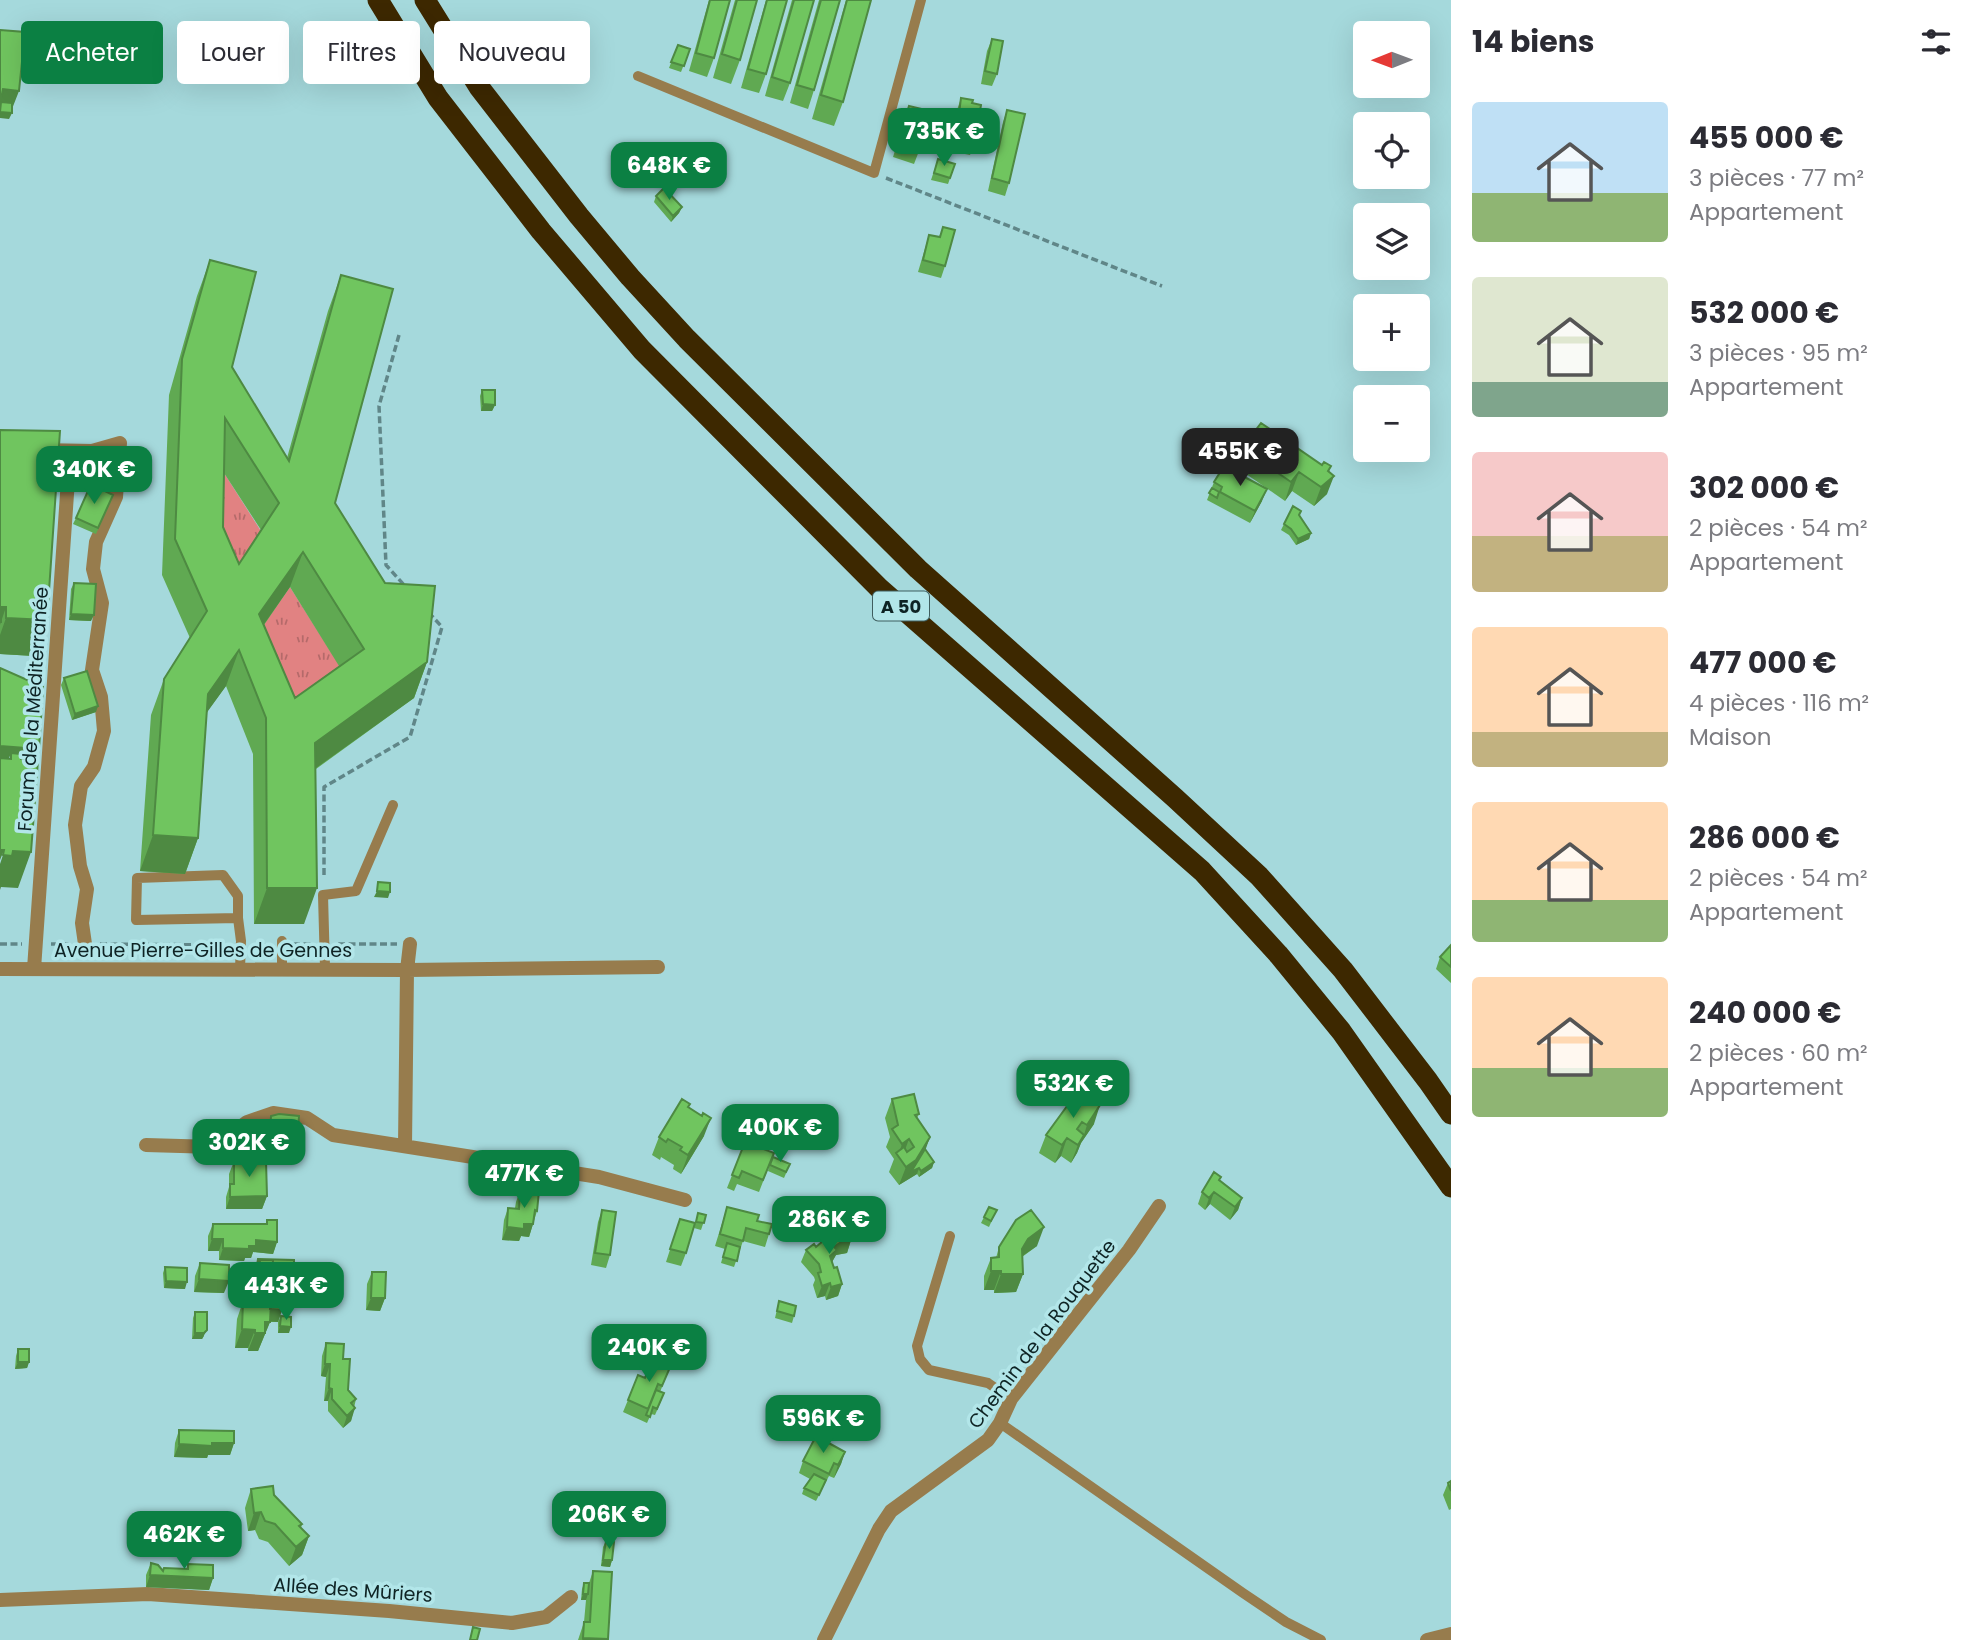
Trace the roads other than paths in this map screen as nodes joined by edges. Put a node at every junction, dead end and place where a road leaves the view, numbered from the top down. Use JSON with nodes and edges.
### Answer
{"nodes":[{"id":1,"x":377,"y":0,"type":"edge"},
{"id":2,"x":425,"y":0,"type":"edge"},
{"id":3,"x":921,"y":0,"type":"edge"},
{"id":4,"x":638,"y":76,"type":"dead end"},
{"id":5,"x":28,"y":450,"type":"edge"},
{"id":6,"x":70,"y":451,"type":"junction"},
{"id":7,"x":393,"y":805,"type":"dead end"},
{"id":8,"x":238,"y":918,"type":"junction"},
{"id":9,"x":282,"y":941,"type":"dead end"},
{"id":10,"x":86,"y":944,"type":"road end"},
{"id":11,"x":410,"y":944,"type":"dead end"},
{"id":12,"x":658,"y":967,"type":"dead end"},
{"id":13,"x":282,"y":968,"type":"junction"},
{"id":14,"x":325,"y":968,"type":"junction"},
{"id":15,"x":34,"y":969,"type":"junction"},
{"id":16,"x":240,"y":969,"type":"junction"},
{"id":17,"x":0,"y":970,"type":"edge"},
{"id":18,"x":407,"y":970,"type":"junction"},
{"id":19,"x":1451,"y":1114,"type":"edge"},
{"id":20,"x":146,"y":1145,"type":"dead end"},
{"id":21,"x":405,"y":1146,"type":"junction"},
{"id":22,"x":1451,"y":1186,"type":"edge"},
{"id":23,"x":685,"y":1200,"type":"dead end"},
{"id":24,"x":1159,"y":1206,"type":"dead end"},
{"id":25,"x":950,"y":1236,"type":"dead end"},
{"id":26,"x":1011,"y":1399,"type":"junction"},
{"id":27,"x":1000,"y":1423,"type":"junction"},
{"id":28,"x":571,"y":1597,"type":"dead end"},
{"id":29,"x":0,"y":1600,"type":"edge"},
{"id":30,"x":1451,"y":1634,"type":"edge"},
{"id":31,"x":824,"y":1640,"type":"edge"},
{"id":32,"x":1321,"y":1640,"type":"edge"},
{"id":33,"x":1427,"y":1640,"type":"edge"}],
"edges":[{"from":1,"to":22,"type":"highway","number":"A 50"},
{"from":2,"to":19,"type":"highway","number":"A 50"},
{"from":3,"to":4,"type":"lane"},
{"from":5,"to":6,"type":"street"},
{"from":6,"to":10,"type":"street"},
{"from":6,"to":15,"type":"street","name":"Forum de la Méditerranée"},
{"from":7,"to":14,"type":"lane"},
{"from":8,"to":8,"type":"lane"},
{"from":8,"to":16,"type":"lane"},
{"from":9,"to":13,"type":"lane"},
{"from":11,"to":18,"type":"street"},
{"from":12,"to":18,"type":"street","name":"Avenue Pierre-Gilles de Gennes"},
{"from":13,"to":14,"type":"street","name":"Avenue Pierre-Gilles de Gennes"},
{"from":13,"to":16,"type":"street","name":"Avenue Pierre-Gilles de Gennes"},
{"from":14,"to":18,"type":"street","name":"Avenue Pierre-Gilles de Gennes"},
{"from":15,"to":16,"type":"street","name":"Avenue Pierre-Gilles de Gennes"},
{"from":15,"to":17,"type":"street","name":"Avenue Pierre-Gilles de Gennes"},
{"from":18,"to":21,"type":"street"},
{"from":20,"to":21,"type":"street"},
{"from":21,"to":23,"type":"street"},
{"from":24,"to":26,"type":"street","name":"Chemin de la Rouquette"},
{"from":25,"to":26,"type":"lane"},
{"from":26,"to":27,"type":"street","name":"Chemin de la Rouquette"},
{"from":27,"to":31,"type":"street","name":"Chemin de la Rouquette"},
{"from":27,"to":32,"type":"lane"},
{"from":28,"to":29,"type":"street","name":"Allée des Mûriers"},
{"from":30,"to":33,"type":"street"}]}
